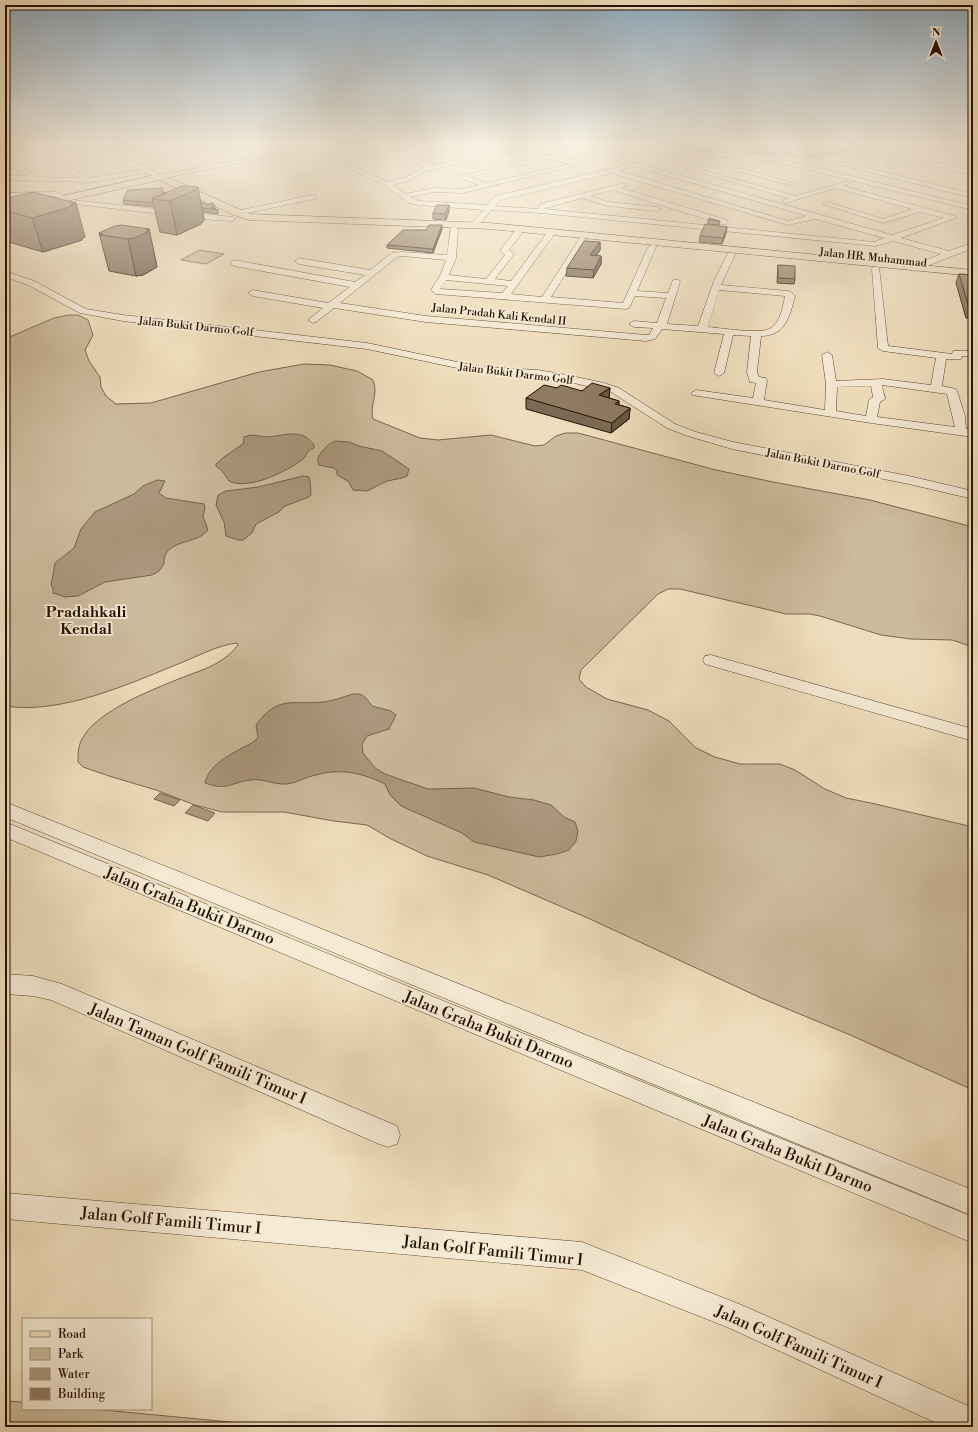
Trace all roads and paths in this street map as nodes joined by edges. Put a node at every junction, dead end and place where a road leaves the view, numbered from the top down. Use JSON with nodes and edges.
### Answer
{"nodes":[{"id":1,"x":41,"y":210,"type":"edge"},
{"id":2,"x":143,"y":210,"type":"edge"},
{"id":3,"x":221,"y":210,"type":"edge"},
{"id":4,"x":259,"y":210,"type":"edge"},
{"id":5,"x":487,"y":210,"type":"edge"},
{"id":6,"x":525,"y":210,"type":"edge"},
{"id":7,"x":684,"y":210,"type":"edge"},
{"id":8,"x":742,"y":210,"type":"edge"},
{"id":9,"x":795,"y":210,"type":"edge"},
{"id":10,"x":846,"y":210,"type":"edge"},
{"id":11,"x":918,"y":210,"type":"edge"},
{"id":12,"x":924,"y":210,"type":"edge"},
{"id":13,"x":540,"y":211,"type":"joint"},
{"id":14,"x":884,"y":212,"type":"dead end"},
{"id":15,"x":234,"y":216,"type":"junction"},
{"id":16,"x":817,"y":216,"type":"junction"},
{"id":17,"x":900,"y":216,"type":"junction"},
{"id":18,"x":5,"y":218,"type":"edge"},
{"id":19,"x":474,"y":225,"type":"junction"},
{"id":20,"x":426,"y":226,"type":"junction"},
{"id":21,"x":454,"y":229,"type":"junction"},
{"id":22,"x":518,"y":233,"type":"junction"},
{"id":23,"x":752,"y":233,"type":"junction"},
{"id":24,"x":549,"y":236,"type":"junction"},
{"id":25,"x":894,"y":238,"type":"junction"},
{"id":26,"x":583,"y":240,"type":"junction"},
{"id":27,"x":973,"y":245,"type":"edge"},
{"id":28,"x":657,"y":246,"type":"junction"},
{"id":29,"x":681,"y":248,"type":"junction"},
{"id":30,"x":949,"y":254,"type":"junction"},
{"id":31,"x":731,"y":255,"type":"junction"},
{"id":32,"x":452,"y":258,"type":"junction"},
{"id":33,"x":299,"y":261,"type":"dead end"},
{"id":34,"x":812,"y":261,"type":"junction"},
{"id":35,"x":234,"y":263,"type":"dead end"},
{"id":36,"x":914,"y":268,"type":"junction"},
{"id":37,"x":5,"y":269,"type":"edge"},
{"id":38,"x":876,"y":269,"type":"junction"},
{"id":39,"x":371,"y":273,"type":"junction"},
{"id":40,"x":973,"y":273,"type":"edge"},
{"id":41,"x":5,"y":274,"type":"edge"},
{"id":42,"x":444,"y":277,"type":"junction"},
{"id":43,"x":973,"y":279,"type":"edge"},
{"id":44,"x":489,"y":281,"type":"junction"},
{"id":45,"x":676,"y":282,"type":"dead end"},
{"id":46,"x":515,"y":284,"type":"junction"},
{"id":47,"x":356,"y":285,"type":"junction"},
{"id":48,"x":716,"y":286,"type":"junction"},
{"id":49,"x":253,"y":293,"type":"dead end"},
{"id":50,"x":631,"y":293,"type":"junction"},
{"id":51,"x":609,"y":294,"type":"dead end"},
{"id":52,"x":326,"y":296,"type":"dead end"},
{"id":53,"x":505,"y":296,"type":"junction"},
{"id":54,"x":672,"y":296,"type":"junction"},
{"id":55,"x":339,"y":298,"type":"junction"},
{"id":56,"x":545,"y":299,"type":"junction"},
{"id":57,"x":605,"y":304,"type":"junction"},
{"id":58,"x":330,"y":306,"type":"junction"},
{"id":59,"x":313,"y":320,"type":"dead end"},
{"id":60,"x":634,"y":324,"type":"dead end"},
{"id":61,"x":660,"y":326,"type":"junction"},
{"id":62,"x":702,"y":329,"type":"junction"},
{"id":63,"x":729,"y":332,"type":"junction"},
{"id":64,"x":756,"y":333,"type":"junction"},
{"id":65,"x":973,"y":354,"type":"edge"},
{"id":66,"x":827,"y":355,"type":"dead end"},
{"id":67,"x":940,"y":356,"type":"junction"},
{"id":68,"x":719,"y":373,"type":"dead end"},
{"id":69,"x":876,"y":383,"type":"junction"},
{"id":70,"x":833,"y":384,"type":"junction"},
{"id":71,"x":936,"y":388,"type":"junction"},
{"id":72,"x":696,"y":393,"type":"dead end"},
{"id":73,"x":758,"y":402,"type":"junction"},
{"id":74,"x":830,"y":414,"type":"junction"},
{"id":75,"x":871,"y":420,"type":"junction"},
{"id":76,"x":961,"y":432,"type":"junction"},
{"id":77,"x":973,"y":433,"type":"edge"},
{"id":78,"x":973,"y":489,"type":"edge"},
{"id":79,"x":973,"y":495,"type":"edge"},
{"id":80,"x":712,"y":660,"type":"dead end"},
{"id":81,"x":973,"y":735,"type":"edge"},
{"id":82,"x":5,"y":810,"type":"edge"},
{"id":83,"x":5,"y":829,"type":"edge"},
{"id":84,"x":5,"y":984,"type":"edge"},
{"id":85,"x":663,"y":1089,"type":"junction"},
{"id":86,"x":388,"y":1135,"type":"dead end"},
{"id":87,"x":973,"y":1203,"type":"edge"},
{"id":88,"x":5,"y":1206,"type":"edge"},
{"id":89,"x":973,"y":1230,"type":"edge"},
{"id":90,"x":973,"y":1424,"type":"edge"}],
"edges":[{"from":1,"to":18,"type":"main road"},
{"from":2,"to":15,"type":"street"},
{"from":3,"to":15,"type":"main road","name":"Jalan HR. Muhammad"},
{"from":4,"to":15,"type":"street"},
{"from":5,"to":19,"type":"street"},
{"from":6,"to":13,"type":"street"},
{"from":7,"to":23,"type":"street"},
{"from":8,"to":16,"type":"street"},
{"from":9,"to":16,"type":"street"},
{"from":10,"to":17,"type":"street"},
{"from":11,"to":17,"type":"street"},
{"from":12,"to":25,"type":"street"},
{"from":13,"to":23,"type":"street"},
{"from":14,"to":17,"type":"street"},
{"from":15,"to":20,"type":"main road","name":"Jalan HR. Muhammad"},
{"from":16,"to":25,"type":"street"},
{"from":19,"to":20,"type":"main road","name":"Jalan HR. Muhammad"},
{"from":19,"to":28,"type":"main road","name":"Jalan HR. Muhammad"},
{"from":20,"to":21,"type":"main road","name":"Jalan HR. Muhammad"},
{"from":21,"to":22,"type":"main road","name":"Jalan HR. Muhammad"},
{"from":21,"to":32,"type":"street"},
{"from":22,"to":24,"type":"main road","name":"Jalan HR. Muhammad"},
{"from":22,"to":44,"type":"street"},
{"from":23,"to":25,"type":"street"},
{"from":24,"to":26,"type":"main road","name":"Jalan HR. Muhammad"},
{"from":24,"to":46,"type":"street"},
{"from":25,"to":30,"type":"street"},
{"from":26,"to":28,"type":"main road","name":"Jalan HR. Muhammad"},
{"from":26,"to":56,"type":"street"},
{"from":27,"to":30,"type":"street"},
{"from":28,"to":29,"type":"main road","name":"Jalan HR. Muhammad"},
{"from":28,"to":50,"type":"street"},
{"from":29,"to":31,"type":"main road","name":"Jalan HR. Muhammad"},
{"from":29,"to":34,"type":"main road","name":"Jalan HR. Muhammad"},
{"from":30,"to":36,"type":"street"},
{"from":31,"to":34,"type":"main road","name":"Jalan HR. Muhammad"},
{"from":31,"to":48,"type":"street"},
{"from":32,"to":39,"type":"street"},
{"from":32,"to":42,"type":"street"},
{"from":33,"to":39,"type":"street"},
{"from":34,"to":36,"type":"main road","name":"Jalan HR. Muhammad"},
{"from":34,"to":38,"type":"main road","name":"Jalan HR. Muhammad"},
{"from":35,"to":47,"type":"street"},
{"from":36,"to":40,"type":"main road","name":"Jalan HR. Muhammad"},
{"from":37,"to":78,"type":"street","name":"Jalan Bukit Darmo Golf"},
{"from":38,"to":43,"type":"main road","name":"Jalan HR. Muhammad"},
{"from":38,"to":67,"type":"street"},
{"from":39,"to":47,"type":"street"},
{"from":41,"to":79,"type":"street","name":"Jalan Bukit Darmo Golf"},
{"from":42,"to":44,"type":"street"},
{"from":42,"to":53,"type":"street"},
{"from":44,"to":46,"type":"street"},
{"from":45,"to":54,"type":"street"},
{"from":46,"to":53,"type":"street"},
{"from":47,"to":55,"type":"street"},
{"from":48,"to":62,"type":"street"},
{"from":48,"to":64,"type":"street"},
{"from":49,"to":58,"type":"street","name":"Jalan Pradah Kali Kendal II"},
{"from":50,"to":54,"type":"street"},
{"from":50,"to":57,"type":"street"},
{"from":51,"to":57,"type":"street"},
{"from":52,"to":55,"type":"street"},
{"from":53,"to":56,"type":"street"},
{"from":54,"to":61,"type":"street"},
{"from":55,"to":58,"type":"street"},
{"from":56,"to":57,"type":"street"},
{"from":58,"to":59,"type":"street"},
{"from":58,"to":61,"type":"street","name":"Jalan Pradah Kali Kendal II"},
{"from":60,"to":61,"type":"street"},
{"from":61,"to":62,"type":"street"},
{"from":62,"to":63,"type":"street"},
{"from":63,"to":64,"type":"street"},
{"from":63,"to":68,"type":"street"},
{"from":64,"to":73,"type":"street"},
{"from":65,"to":67,"type":"street"},
{"from":66,"to":70,"type":"street"},
{"from":67,"to":71,"type":"street"},
{"from":69,"to":70,"type":"street"},
{"from":69,"to":71,"type":"street"},
{"from":69,"to":75,"type":"street"},
{"from":70,"to":74,"type":"street"},
{"from":71,"to":76,"type":"street"},
{"from":72,"to":73,"type":"street"},
{"from":73,"to":74,"type":"street"},
{"from":74,"to":75,"type":"street"},
{"from":75,"to":76,"type":"street"},
{"from":76,"to":77,"type":"street"},
{"from":80,"to":81,"type":"street"},
{"from":82,"to":85,"type":"street","name":"Jalan Graha Bukit Darmo"},
{"from":83,"to":85,"type":"street","name":"Jalan Graha Bukit Darmo"},
{"from":84,"to":86,"type":"street","name":"Jalan Taman Golf Famili Timur I"},
{"from":85,"to":87,"type":"street","name":"Jalan Graha Bukit Darmo"},
{"from":85,"to":89,"type":"street","name":"Jalan Graha Bukit Darmo"},
{"from":88,"to":90,"type":"street","name":"Jalan Golf Famili Timur I"}]}
